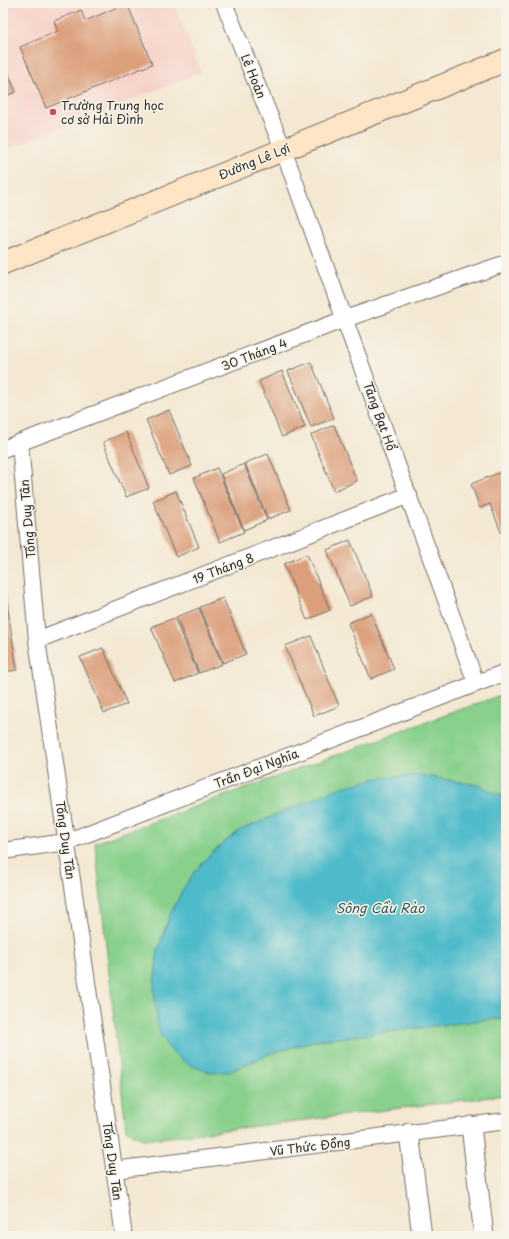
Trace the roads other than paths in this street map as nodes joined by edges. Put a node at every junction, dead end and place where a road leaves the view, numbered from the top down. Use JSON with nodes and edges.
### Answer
{"nodes":[{"id":1,"x":224,"y":3,"type":"edge"},
{"id":2,"x":506,"y":60,"type":"edge"},
{"id":3,"x":283,"y":150,"type":"junction"},
{"id":4,"x":3,"y":263,"type":"edge"},
{"id":5,"x":506,"y":263,"type":"edge"},
{"id":6,"x":345,"y":319,"type":"junction"},
{"id":7,"x":20,"y":443,"type":"junction"},
{"id":8,"x":3,"y":449,"type":"edge"},
{"id":9,"x":409,"y":495,"type":"junction"},
{"id":10,"x":37,"y":640,"type":"junction"},
{"id":11,"x":506,"y":672,"type":"edge"},
{"id":12,"x":476,"y":683,"type":"junction"},
{"id":13,"x":66,"y":842,"type":"junction"},
{"id":14,"x":3,"y":851,"type":"edge"},
{"id":15,"x":506,"y":1121,"type":"edge"},
{"id":16,"x":471,"y":1126,"type":"junction"},
{"id":17,"x":408,"y":1133,"type":"junction"},
{"id":18,"x":114,"y":1170,"type":"junction"},
{"id":19,"x":124,"y":1236,"type":"edge"},
{"id":20,"x":422,"y":1236,"type":"edge"},
{"id":21,"x":484,"y":1236,"type":"edge"}],
"edges":[{"from":1,"to":3,"type":"street","name":"Lê Hoàn"},
{"from":2,"to":3,"type":"main road","name":"Đường Lê Lợi"},
{"from":3,"to":4,"type":"main road","name":"Đường Lê Lợi"},
{"from":3,"to":6,"type":"street","name":"Tăng Bạt Hổ"},
{"from":5,"to":6,"type":"street","name":"30 Tháng 4"},
{"from":6,"to":7,"type":"street","name":"30 Tháng 4"},
{"from":6,"to":9,"type":"street","name":"Tăng Bạt Hổ"},
{"from":7,"to":8,"type":"street","name":"30 Tháng 4"},
{"from":7,"to":10,"type":"street","name":"Tống Duy Tân"},
{"from":9,"to":10,"type":"street","name":"19 Tháng 8"},
{"from":9,"to":12,"type":"street","name":"Tăng Bạt Hổ"},
{"from":10,"to":13,"type":"street","name":"Tống Duy Tân"},
{"from":11,"to":12,"type":"street","name":"Trần Đại Nghĩa"},
{"from":12,"to":13,"type":"street","name":"Trần Đại Nghĩa"},
{"from":13,"to":14,"type":"street","name":"Trần Đại Nghĩa"},
{"from":13,"to":18,"type":"street","name":"Tống Duy Tân"},
{"from":15,"to":16,"type":"street","name":"Vũ Thức Đồng"},
{"from":16,"to":17,"type":"street","name":"Vũ Thức Đồng"},
{"from":16,"to":21,"type":"street"},
{"from":17,"to":18,"type":"street","name":"Vũ Thức Đồng"},
{"from":17,"to":20,"type":"street"},
{"from":18,"to":19,"type":"street","name":"Tống Duy Tân"}]}
